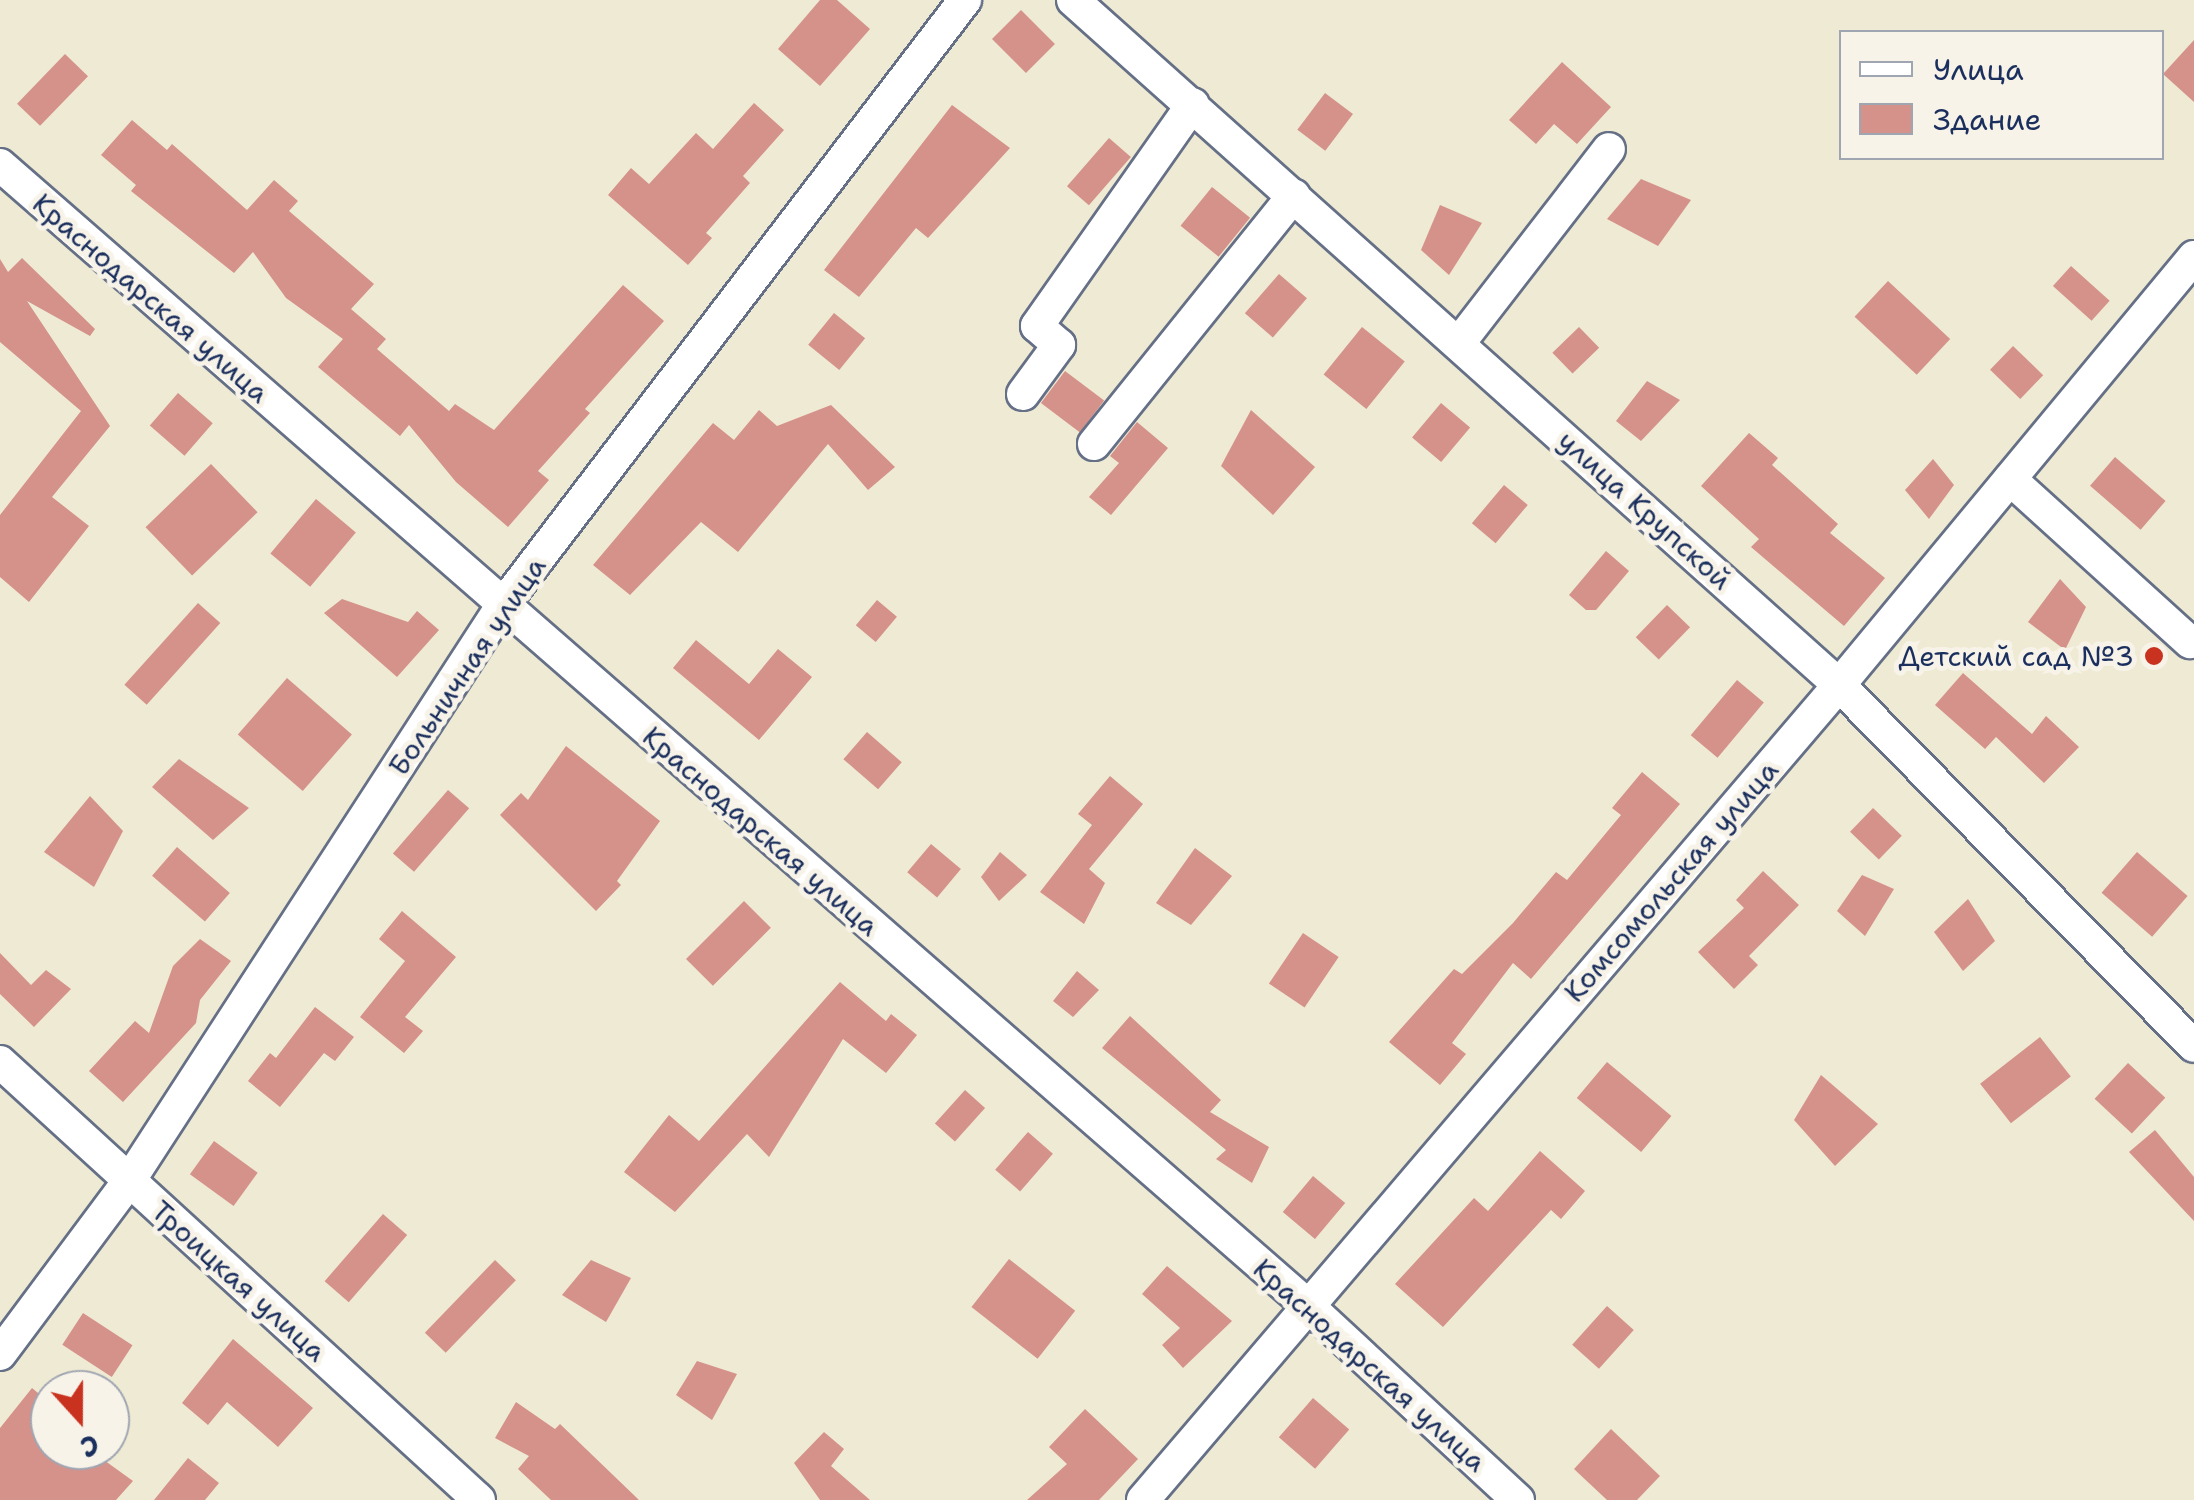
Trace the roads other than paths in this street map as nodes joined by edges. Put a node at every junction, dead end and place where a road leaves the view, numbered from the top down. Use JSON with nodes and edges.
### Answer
{"nodes":[{"id":1,"x":966,"y":0,"type":"edge"},
{"id":2,"x":1072,"y":0,"type":"edge"},
{"id":3,"x":1194,"y":104,"type":"junction"},
{"id":4,"x":1609,"y":149,"type":"dead end"},
{"id":5,"x":0,"y":165,"type":"edge"},
{"id":6,"x":1294,"y":195,"type":"junction"},
{"id":7,"x":2194,"y":258,"type":"edge"},
{"id":8,"x":1459,"y":343,"type":"junction"},
{"id":9,"x":1023,"y":394,"type":"dead end"},
{"id":10,"x":1094,"y":444,"type":"dead end"},
{"id":11,"x":2010,"y":479,"type":"junction"},
{"id":12,"x":502,"y":606,"type":"junction"},
{"id":13,"x":2190,"y":642,"type":"dead end"},
{"id":14,"x":1840,"y":685,"type":"junction"},
{"id":15,"x":2194,"y":1046,"type":"edge"},
{"id":16,"x":0,"y":1062,"type":"edge"},
{"id":17,"x":130,"y":1181,"type":"junction"},
{"id":18,"x":1306,"y":1304,"type":"junction"},
{"id":19,"x":0,"y":1354,"type":"edge"},
{"id":20,"x":478,"y":1500,"type":"edge"},
{"id":21,"x":1143,"y":1500,"type":"edge"},
{"id":22,"x":1518,"y":1500,"type":"edge"}],
"edges":[{"from":1,"to":12,"type":"street","name":"Больничная улица"},
{"from":2,"to":3,"type":"street","name":"улица Крупской"},
{"from":3,"to":6,"type":"street","name":"улица Крупской"},
{"from":3,"to":9,"type":"street"},
{"from":4,"to":8,"type":"street"},
{"from":5,"to":12,"type":"street","name":"Краснодарская улица"},
{"from":6,"to":8,"type":"street","name":"улица Крупской"},
{"from":6,"to":10,"type":"street"},
{"from":7,"to":11,"type":"street","name":"Комсомольская улица"},
{"from":8,"to":14,"type":"street","name":"улица Крупской"},
{"from":11,"to":13,"type":"street"},
{"from":11,"to":14,"type":"street","name":"Комсомольская улица"},
{"from":12,"to":17,"type":"street","name":"Больничная улица"},
{"from":12,"to":18,"type":"street","name":"Краснодарская улица"},
{"from":14,"to":15,"type":"street","name":"улица Крупской"},
{"from":14,"to":18,"type":"street","name":"Комсомольская улица"},
{"from":16,"to":17,"type":"street","name":"Троицкая улица"},
{"from":17,"to":19,"type":"street","name":"Больничная улица"},
{"from":17,"to":20,"type":"street","name":"Троицкая улица"},
{"from":18,"to":21,"type":"street","name":"Комсомольская улица"},
{"from":18,"to":22,"type":"street","name":"Краснодарская улица"}]}
